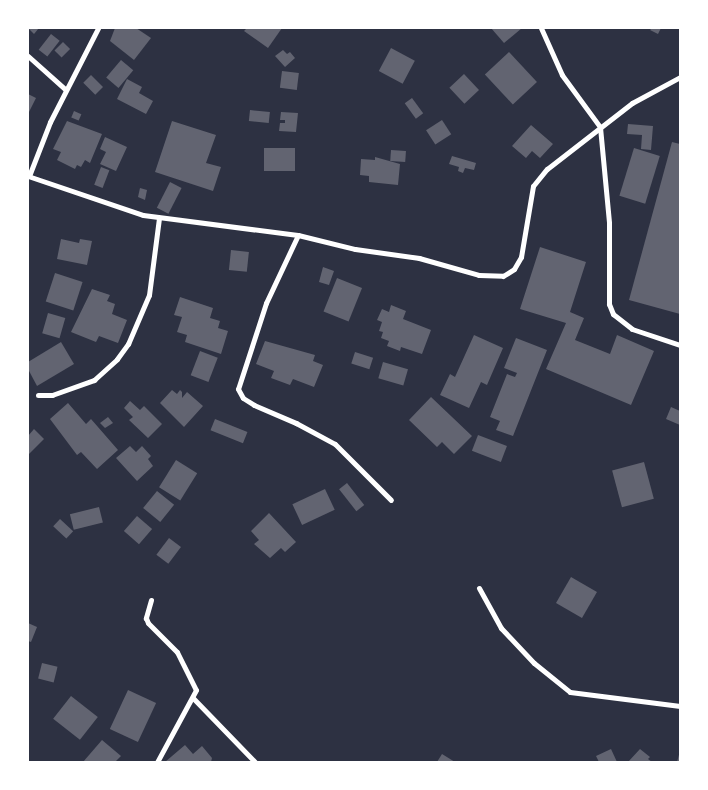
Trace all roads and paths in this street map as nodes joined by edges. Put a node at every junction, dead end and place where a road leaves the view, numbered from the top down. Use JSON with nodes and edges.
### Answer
{"nodes":[{"id":1,"x":98,"y":28,"type":"edge"},
{"id":2,"x":541,"y":28,"type":"edge"},
{"id":3,"x":28,"y":56,"type":"edge"},
{"id":4,"x":680,"y":78,"type":"edge"},
{"id":5,"x":65,"y":89,"type":"junction"},
{"id":6,"x":600,"y":127,"type":"junction"},
{"id":7,"x":28,"y":176,"type":"edge"},
{"id":8,"x":160,"y":218,"type":"junction"},
{"id":9,"x":298,"y":235,"type":"junction"},
{"id":10,"x":680,"y":345,"type":"edge"},
{"id":11,"x":38,"y":395,"type":"dead end"},
{"id":12,"x":391,"y":500,"type":"dead end"},
{"id":13,"x":479,"y":588,"type":"dead end"},
{"id":14,"x":151,"y":600,"type":"dead end"},
{"id":15,"x":193,"y":698,"type":"junction"},
{"id":16,"x":680,"y":706,"type":"edge"},
{"id":17,"x":157,"y":762,"type":"edge"},
{"id":18,"x":255,"y":762,"type":"edge"}],
"edges":[{"from":1,"to":5,"type":"street"},
{"from":2,"to":6,"type":"street"},
{"from":3,"to":5,"type":"street"},
{"from":4,"to":6,"type":"street"},
{"from":5,"to":7,"type":"street"},
{"from":6,"to":9,"type":"street"},
{"from":6,"to":10,"type":"street"},
{"from":7,"to":8,"type":"street"},
{"from":8,"to":9,"type":"street"},
{"from":8,"to":11,"type":"street"},
{"from":9,"to":12,"type":"street"},
{"from":13,"to":16,"type":"street"},
{"from":14,"to":15,"type":"street"},
{"from":15,"to":17,"type":"street"},
{"from":15,"to":18,"type":"street"}]}
